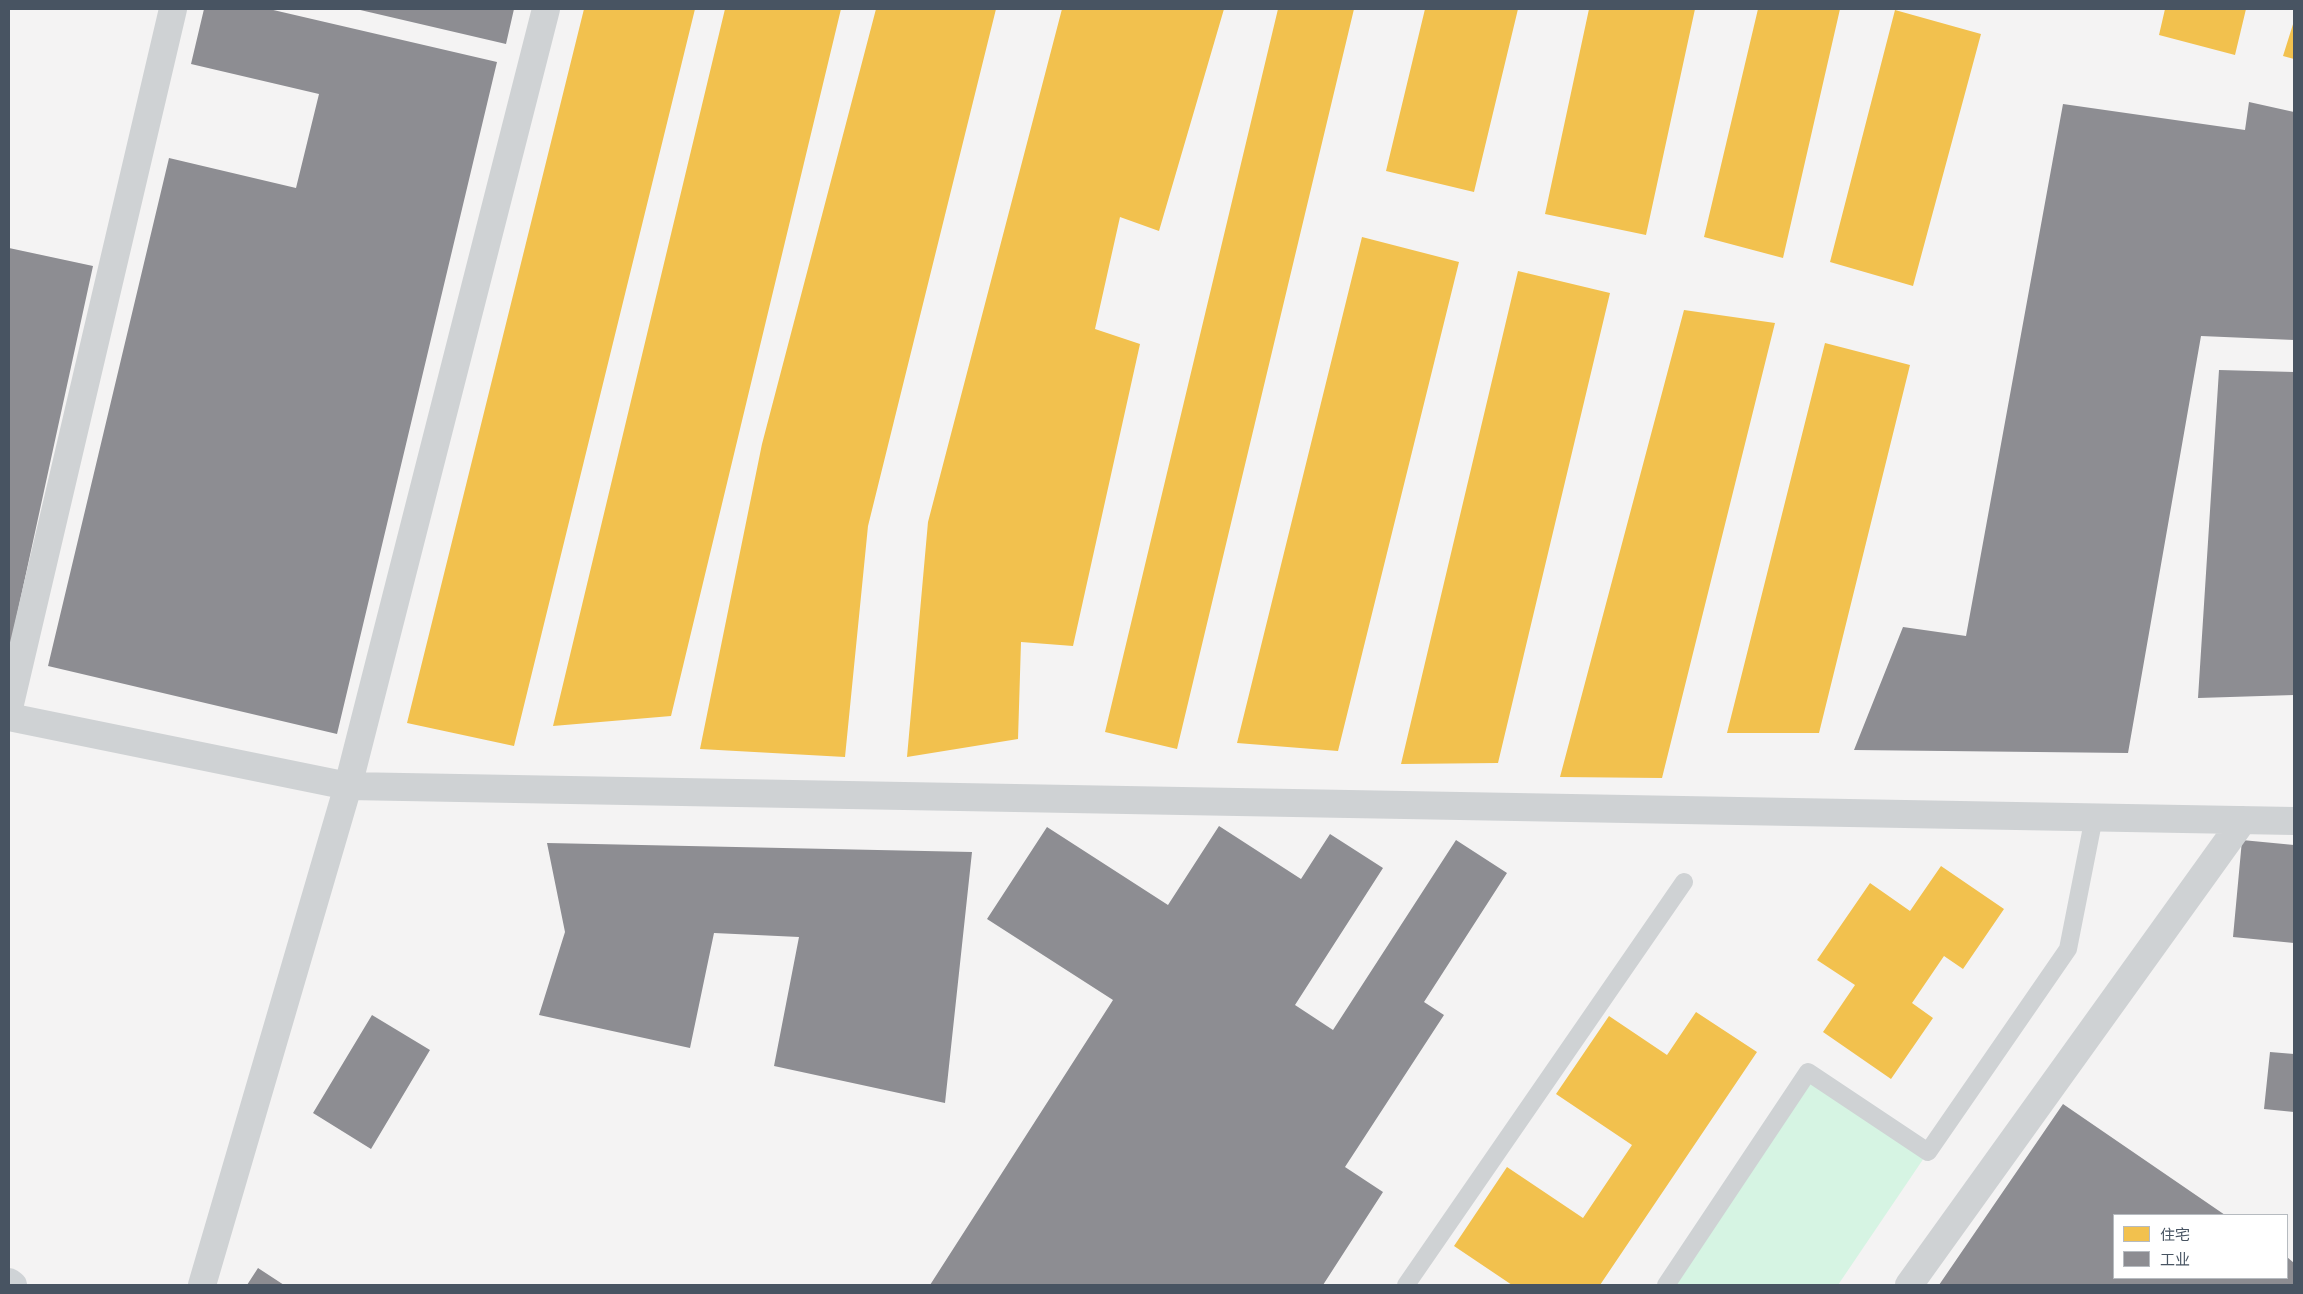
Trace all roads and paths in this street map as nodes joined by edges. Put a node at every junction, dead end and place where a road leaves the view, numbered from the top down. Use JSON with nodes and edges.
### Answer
{"nodes":[{"id":1,"x":173,"y":9,"type":"edge"},
{"id":2,"x":546,"y":9,"type":"edge"},
{"id":3,"x":9,"y":708,"type":"edge"},
{"id":4,"x":9,"y":717,"type":"edge"},
{"id":5,"x":348,"y":786,"type":"junction"},
{"id":6,"x":2094,"y":817,"type":"junction"},
{"id":7,"x":2243,"y":820,"type":"junction"},
{"id":8,"x":2294,"y":822,"type":"edge"},
{"id":9,"x":1684,"y":882,"type":"dead end"},
{"id":10,"x":9,"y":1282,"type":"edge"},
{"id":11,"x":13,"y":1285,"type":"edge"},
{"id":12,"x":202,"y":1285,"type":"edge"},
{"id":13,"x":1406,"y":1285,"type":"edge"},
{"id":14,"x":1666,"y":1285,"type":"edge"},
{"id":15,"x":1909,"y":1285,"type":"edge"}],
"edges":[{"from":1,"to":3,"type":"street"},
{"from":2,"to":5,"type":"street"},
{"from":4,"to":5,"type":"street"},
{"from":5,"to":6,"type":"street"},
{"from":5,"to":12,"type":"street"},
{"from":6,"to":7,"type":"street"},
{"from":6,"to":14,"type":"lane"},
{"from":7,"to":8,"type":"street"},
{"from":7,"to":15,"type":"street"},
{"from":9,"to":13,"type":"lane"},
{"from":10,"to":11,"type":"street"}]}
